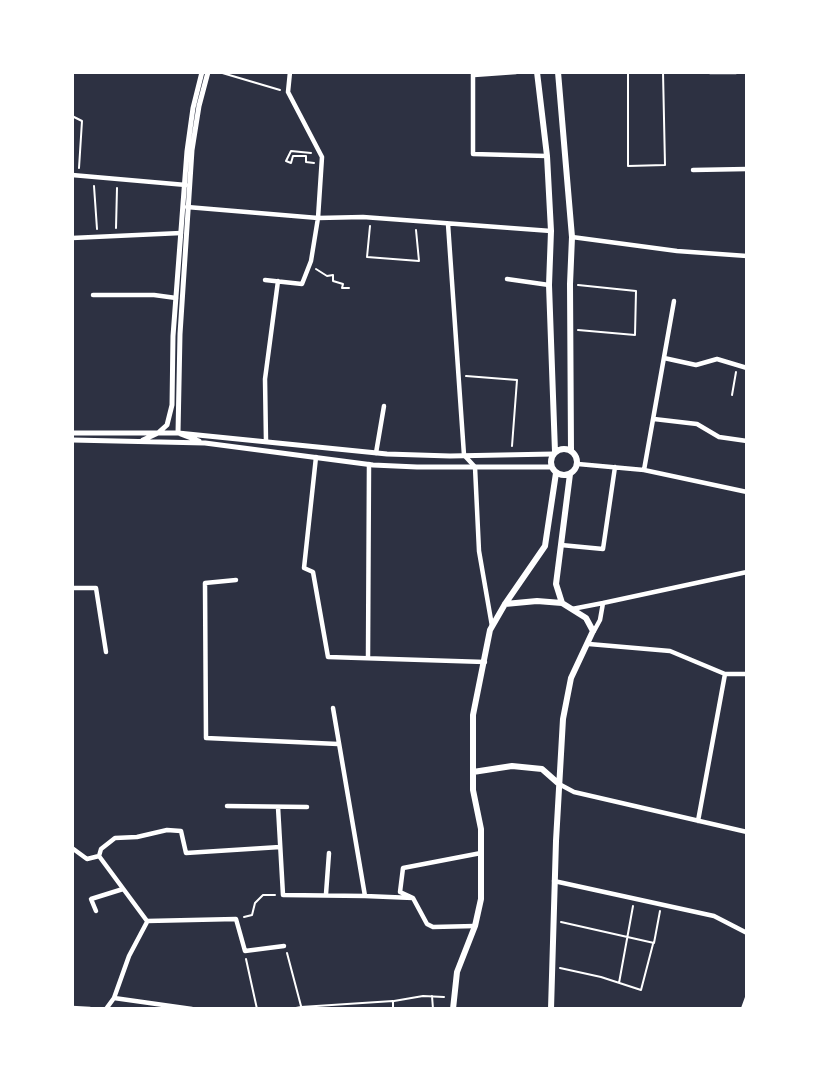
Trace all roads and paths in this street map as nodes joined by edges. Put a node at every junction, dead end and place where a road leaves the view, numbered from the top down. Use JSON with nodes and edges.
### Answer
{"nodes":[{"id":1,"x":73,"y":72,"type":"edge"},
{"id":2,"x":202,"y":72,"type":"edge"},
{"id":3,"x":208,"y":72,"type":"edge"},
{"id":4,"x":219,"y":72,"type":"edge"},
{"id":5,"x":290,"y":72,"type":"edge"},
{"id":6,"x":516,"y":72,"type":"edge"},
{"id":7,"x":537,"y":72,"type":"edge"},
{"id":8,"x":558,"y":72,"type":"edge"},
{"id":9,"x":628,"y":72,"type":"edge"},
{"id":10,"x":663,"y":72,"type":"edge"},
{"id":11,"x":710,"y":72,"type":"edge"},
{"id":12,"x":736,"y":72,"type":"edge"},
{"id":13,"x":473,"y":73,"type":"edge"},
{"id":14,"x":288,"y":92,"type":"junction"},
{"id":15,"x":72,"y":94,"type":"edge"},
{"id":16,"x":72,"y":116,"type":"edge"},
{"id":17,"x":312,"y":136,"type":"junction"},
{"id":18,"x":547,"y":156,"type":"junction"},
{"id":19,"x":322,"y":164,"type":"junction"},
{"id":20,"x":747,"y":169,"type":"edge"},
{"id":21,"x":693,"y":170,"type":"dead end"},
{"id":22,"x":72,"y":175,"type":"edge"},
{"id":23,"x":78,"y":176,"type":"junction"},
{"id":24,"x":94,"y":178,"type":"junction"},
{"id":25,"x":117,"y":179,"type":"junction"},
{"id":26,"x":187,"y":185,"type":"junction"},
{"id":27,"x":185,"y":207,"type":"junction"},
{"id":28,"x":318,"y":218,"type":"junction"},
{"id":29,"x":370,"y":218,"type":"junction"},
{"id":30,"x":415,"y":222,"type":"junction"},
{"id":31,"x":448,"y":224,"type":"junction"},
{"id":32,"x":551,"y":231,"type":"junction"},
{"id":33,"x":181,"y":233,"type":"junction"},
{"id":34,"x":116,"y":236,"type":"junction"},
{"id":35,"x":97,"y":237,"type":"junction"},
{"id":36,"x":572,"y":237,"type":"junction"},
{"id":37,"x":72,"y":238,"type":"edge"},
{"id":38,"x":747,"y":256,"type":"edge"},
{"id":39,"x":309,"y":266,"type":"junction"},
{"id":40,"x":507,"y":279,"type":"dead end"},
{"id":41,"x":265,"y":280,"type":"dead end"},
{"id":42,"x":278,"y":281,"type":"junction"},
{"id":43,"x":570,"y":284,"type":"junction"},
{"id":44,"x":549,"y":285,"type":"junction"},
{"id":45,"x":349,"y":288,"type":"dead end"},
{"id":46,"x":93,"y":295,"type":"dead end"},
{"id":47,"x":176,"y":298,"type":"junction"},
{"id":48,"x":674,"y":300,"type":"dead end"},
{"id":49,"x":570,"y":330,"type":"junction"},
{"id":50,"x":663,"y":358,"type":"junction"},
{"id":51,"x":738,"y":366,"type":"junction"},
{"id":52,"x":747,"y":368,"type":"edge"},
{"id":53,"x":458,"y":375,"type":"junction"},
{"id":54,"x":732,"y":395,"type":"dead end"},
{"id":55,"x":384,"y":406,"type":"dead end"},
{"id":56,"x":653,"y":419,"type":"junction"},
{"id":57,"x":72,"y":433,"type":"edge"},
{"id":58,"x":158,"y":433,"type":"junction"},
{"id":59,"x":178,"y":433,"type":"junction"},
{"id":60,"x":72,"y":440,"type":"edge"},
{"id":61,"x":142,"y":440,"type":"junction"},
{"id":62,"x":267,"y":441,"type":"junction"},
{"id":63,"x":747,"y":442,"type":"edge"},
{"id":64,"x":205,"y":443,"type":"junction"},
{"id":65,"x":572,"y":451,"type":"junction"},
{"id":66,"x":376,"y":453,"type":"junction"},
{"id":67,"x":554,"y":453,"type":"junction"},
{"id":68,"x":464,"y":455,"type":"junction"},
{"id":69,"x":511,"y":455,"type":"junction"},
{"id":70,"x":316,"y":457,"type":"junction"},
{"id":71,"x":369,"y":464,"type":"junction"},
{"id":72,"x":578,"y":464,"type":"junction"},
{"id":73,"x":475,"y":467,"type":"junction"},
{"id":74,"x":615,"y":467,"type":"junction"},
{"id":75,"x":553,"y":470,"type":"junction"},
{"id":76,"x":644,"y":470,"type":"junction"},
{"id":77,"x":570,"y":474,"type":"junction"},
{"id":78,"x":747,"y":492,"type":"edge"},
{"id":79,"x":561,"y":545,"type":"junction"},
{"id":80,"x":747,"y":572,"type":"edge"},
{"id":81,"x":236,"y":580,"type":"dead end"},
{"id":82,"x":72,"y":588,"type":"edge"},
{"id":83,"x":562,"y":603,"type":"junction"},
{"id":84,"x":603,"y":603,"type":"junction"},
{"id":85,"x":505,"y":604,"type":"junction"},
{"id":86,"x":571,"y":609,"type":"junction"},
{"id":87,"x":492,"y":627,"type":"junction"},
{"id":88,"x":593,"y":631,"type":"junction"},
{"id":89,"x":589,"y":644,"type":"junction"},
{"id":90,"x":106,"y":652,"type":"dead end"},
{"id":91,"x":368,"y":658,"type":"junction"},
{"id":92,"x":485,"y":662,"type":"junction"},
{"id":93,"x":725,"y":674,"type":"junction"},
{"id":94,"x":747,"y":674,"type":"edge"},
{"id":95,"x":333,"y":708,"type":"dead end"},
{"id":96,"x":338,"y":744,"type":"junction"},
{"id":97,"x":473,"y":772,"type":"junction"},
{"id":98,"x":559,"y":784,"type":"junction"},
{"id":99,"x":227,"y":806,"type":"dead end"},
{"id":100,"x":278,"y":807,"type":"junction"},
{"id":101,"x":307,"y":807,"type":"dead end"},
{"id":102,"x":698,"y":821,"type":"junction"},
{"id":103,"x":747,"y":832,"type":"edge"},
{"id":104,"x":280,"y":847,"type":"junction"},
{"id":105,"x":72,"y":848,"type":"edge"},
{"id":106,"x":329,"y":853,"type":"dead end"},
{"id":107,"x":481,"y":853,"type":"junction"},
{"id":108,"x":99,"y":856,"type":"junction"},
{"id":109,"x":555,"y":881,"type":"junction"},
{"id":110,"x":123,"y":889,"type":"junction"},
{"id":111,"x":326,"y":894,"type":"junction"},
{"id":112,"x":283,"y":895,"type":"junction"},
{"id":113,"x":365,"y":895,"type":"junction"},
{"id":114,"x":413,"y":898,"type":"junction"},
{"id":115,"x":635,"y":899,"type":"junction"},
{"id":116,"x":661,"y":904,"type":"junction"},
{"id":117,"x":96,"y":911,"type":"dead end"},
{"id":118,"x":236,"y":919,"type":"junction"},
{"id":119,"x":147,"y":921,"type":"junction"},
{"id":120,"x":553,"y":921,"type":"junction"},
{"id":121,"x":475,"y":926,"type":"junction"},
{"id":122,"x":747,"y":933,"type":"edge"},
{"id":123,"x":628,"y":936,"type":"junction"},
{"id":124,"x":654,"y":943,"type":"junction"},
{"id":125,"x":285,"y":946,"type":"joint"},
{"id":126,"x":245,"y":951,"type":"junction"},
{"id":127,"x":552,"y":966,"type":"junction"},
{"id":128,"x":619,"y":984,"type":"junction"},
{"id":129,"x":432,"y":996,"type":"junction"},
{"id":130,"x":114,"y":998,"type":"junction"},
{"id":131,"x":747,"y":998,"type":"edge"},
{"id":132,"x":453,"y":999,"type":"junction"},
{"id":133,"x":393,"y":1001,"type":"junction"},
{"id":134,"x":72,"y":1007,"type":"edge"},
{"id":135,"x":301,"y":1007,"type":"junction"},
{"id":136,"x":550,"y":1007,"type":"edge"},
{"id":137,"x":90,"y":1009,"type":"edge"},
{"id":138,"x":106,"y":1009,"type":"edge"},
{"id":139,"x":192,"y":1009,"type":"edge"},
{"id":140,"x":257,"y":1009,"type":"edge"},
{"id":141,"x":291,"y":1009,"type":"edge"},
{"id":142,"x":393,"y":1009,"type":"edge"},
{"id":143,"x":433,"y":1009,"type":"edge"},
{"id":144,"x":453,"y":1009,"type":"edge"},
{"id":145,"x":743,"y":1009,"type":"edge"}],
"edges":[{"from":1,"to":15,"type":"path"},
{"from":2,"to":26,"type":"street"},
{"from":3,"to":26,"type":"street"},
{"from":4,"to":14,"type":"path"},
{"from":5,"to":14,"type":"street"},
{"from":6,"to":13,"type":"street"},
{"from":7,"to":18,"type":"main road"},
{"from":8,"to":36,"type":"main road"},
{"from":9,"to":10,"type":"path"},
{"from":11,"to":12,"type":"street"},
{"from":13,"to":18,"type":"street"},
{"from":14,"to":17,"type":"street"},
{"from":16,"to":23,"type":"path"},
{"from":17,"to":19,"type":"street"},
{"from":17,"to":19,"type":"path"},
{"from":18,"to":32,"type":"main road"},
{"from":19,"to":28,"type":"street"},
{"from":20,"to":21,"type":"street"},
{"from":22,"to":23,"type":"street"},
{"from":23,"to":24,"type":"street"},
{"from":24,"to":25,"type":"street"},
{"from":24,"to":35,"type":"path"},
{"from":25,"to":26,"type":"street"},
{"from":25,"to":34,"type":"path"},
{"from":26,"to":27,"type":"street"},
{"from":27,"to":28,"type":"street"},
{"from":27,"to":33,"type":"street"},
{"from":27,"to":59,"type":"street"},
{"from":28,"to":29,"type":"street"},
{"from":28,"to":39,"type":"street"},
{"from":29,"to":30,"type":"street"},
{"from":29,"to":30,"type":"path"},
{"from":30,"to":31,"type":"street"},
{"from":31,"to":32,"type":"street"},
{"from":31,"to":53,"type":"street"},
{"from":32,"to":44,"type":"main road"},
{"from":33,"to":34,"type":"street"},
{"from":33,"to":47,"type":"street"},
{"from":34,"to":35,"type":"street"},
{"from":35,"to":37,"type":"street"},
{"from":36,"to":38,"type":"street"},
{"from":36,"to":43,"type":"main road"},
{"from":39,"to":42,"type":"street"},
{"from":39,"to":45,"type":"path"},
{"from":40,"to":44,"type":"street"},
{"from":41,"to":42,"type":"street"},
{"from":42,"to":62,"type":"street"},
{"from":43,"to":49,"type":"main road"},
{"from":43,"to":49,"type":"path"},
{"from":44,"to":67,"type":"main road"},
{"from":46,"to":47,"type":"street"},
{"from":47,"to":58,"type":"street"},
{"from":48,"to":50,"type":"street"},
{"from":49,"to":65,"type":"main road"},
{"from":50,"to":51,"type":"street"},
{"from":50,"to":56,"type":"street"},
{"from":51,"to":52,"type":"street"},
{"from":51,"to":54,"type":"path"},
{"from":53,"to":68,"type":"street"},
{"from":53,"to":69,"type":"path"},
{"from":55,"to":66,"type":"street"},
{"from":56,"to":63,"type":"street"},
{"from":56,"to":76,"type":"street"},
{"from":57,"to":58,"type":"street"},
{"from":58,"to":59,"type":"street"},
{"from":58,"to":61,"type":"street"},
{"from":59,"to":62,"type":"street"},
{"from":59,"to":64,"type":"street"},
{"from":60,"to":61,"type":"street"},
{"from":61,"to":64,"type":"street"},
{"from":62,"to":66,"type":"street"},
{"from":64,"to":70,"type":"street"},
{"from":65,"to":67,"type":"main road"},
{"from":65,"to":72,"type":"main road"},
{"from":66,"to":68,"type":"street"},
{"from":67,"to":69,"type":"street"},
{"from":67,"to":75,"type":"main road"},
{"from":68,"to":69,"type":"street"},
{"from":68,"to":73,"type":"street"},
{"from":70,"to":71,"type":"street"},
{"from":70,"to":91,"type":"street"},
{"from":71,"to":73,"type":"street"},
{"from":71,"to":91,"type":"street"},
{"from":72,"to":74,"type":"street"},
{"from":72,"to":77,"type":"main road"},
{"from":73,"to":75,"type":"street"},
{"from":73,"to":87,"type":"street"},
{"from":74,"to":76,"type":"street"},
{"from":74,"to":79,"type":"street"},
{"from":75,"to":77,"type":"main road"},
{"from":75,"to":85,"type":"main road"},
{"from":76,"to":78,"type":"street"},
{"from":77,"to":79,"type":"main road"},
{"from":79,"to":83,"type":"main road"},
{"from":80,"to":84,"type":"street"},
{"from":81,"to":96,"type":"street"},
{"from":82,"to":90,"type":"street"},
{"from":83,"to":85,"type":"main road"},
{"from":83,"to":86,"type":"main road"},
{"from":84,"to":86,"type":"street"},
{"from":84,"to":88,"type":"street"},
{"from":85,"to":87,"type":"main road"},
{"from":86,"to":88,"type":"main road"},
{"from":87,"to":92,"type":"main road"},
{"from":88,"to":89,"type":"main road"},
{"from":89,"to":93,"type":"street"},
{"from":89,"to":98,"type":"main road"},
{"from":91,"to":92,"type":"street"},
{"from":92,"to":97,"type":"main road"},
{"from":93,"to":94,"type":"street"},
{"from":93,"to":102,"type":"street"},
{"from":95,"to":96,"type":"street"},
{"from":96,"to":113,"type":"street"},
{"from":97,"to":98,"type":"main road"},
{"from":97,"to":107,"type":"main road"},
{"from":98,"to":102,"type":"street"},
{"from":98,"to":109,"type":"main road"},
{"from":99,"to":100,"type":"street"},
{"from":100,"to":101,"type":"street"},
{"from":100,"to":104,"type":"street"},
{"from":102,"to":103,"type":"street"},
{"from":104,"to":108,"type":"street"},
{"from":104,"to":112,"type":"street"},
{"from":105,"to":108,"type":"street"},
{"from":106,"to":111,"type":"street"},
{"from":107,"to":114,"type":"street"},
{"from":107,"to":121,"type":"main road"},
{"from":108,"to":110,"type":"street"},
{"from":109,"to":115,"type":"street"},
{"from":109,"to":120,"type":"main road"},
{"from":110,"to":117,"type":"street"},
{"from":110,"to":119,"type":"street"},
{"from":111,"to":112,"type":"street"},
{"from":111,"to":113,"type":"street"},
{"from":112,"to":118,"type":"path"},
{"from":113,"to":114,"type":"street"},
{"from":114,"to":121,"type":"street"},
{"from":115,"to":116,"type":"street"},
{"from":115,"to":123,"type":"path"},
{"from":116,"to":122,"type":"street"},
{"from":116,"to":124,"type":"path"},
{"from":118,"to":119,"type":"street"},
{"from":118,"to":126,"type":"street"},
{"from":119,"to":130,"type":"street"},
{"from":120,"to":123,"type":"path"},
{"from":120,"to":127,"type":"main road"},
{"from":121,"to":132,"type":"main road"},
{"from":123,"to":124,"type":"path"},
{"from":123,"to":128,"type":"path"},
{"from":124,"to":128,"type":"path"},
{"from":125,"to":126,"type":"street"},
{"from":125,"to":135,"type":"path"},
{"from":126,"to":140,"type":"path"},
{"from":127,"to":128,"type":"path"},
{"from":127,"to":136,"type":"main road"},
{"from":129,"to":132,"type":"path"},
{"from":129,"to":133,"type":"path"},
{"from":129,"to":143,"type":"path"},
{"from":130,"to":138,"type":"street"},
{"from":130,"to":139,"type":"street"},
{"from":131,"to":145,"type":"street"},
{"from":132,"to":144,"type":"main road"},
{"from":133,"to":135,"type":"path"},
{"from":133,"to":142,"type":"path"},
{"from":134,"to":137,"type":"street"},
{"from":135,"to":141,"type":"path"}]}
